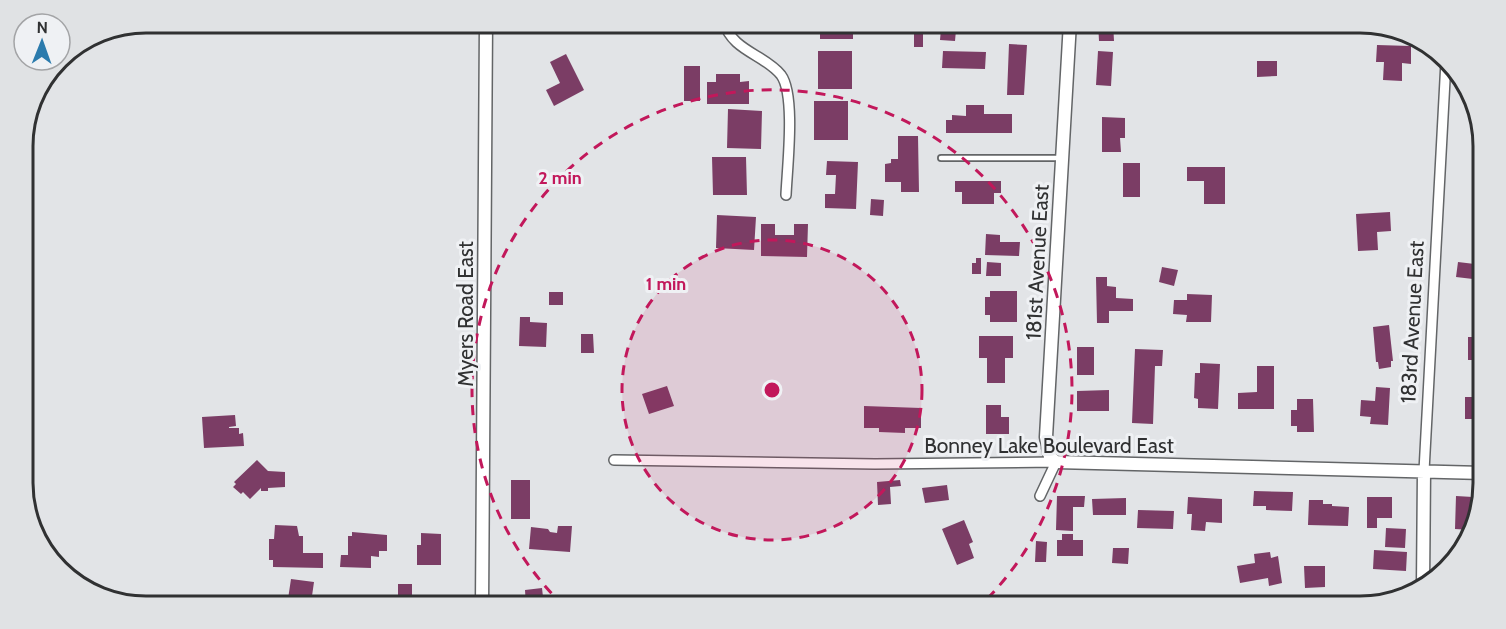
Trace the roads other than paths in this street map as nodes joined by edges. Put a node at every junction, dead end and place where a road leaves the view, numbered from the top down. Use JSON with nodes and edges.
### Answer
{"nodes":[{"id":1,"x":486,"y":33,"type":"edge"},
{"id":2,"x":730,"y":33,"type":"edge"},
{"id":3,"x":1070,"y":33,"type":"edge"},
{"id":4,"x":1445,"y":72,"type":"edge"},
{"id":5,"x":941,"y":158,"type":"dead end"},
{"id":6,"x":1063,"y":158,"type":"junction"},
{"id":7,"x":786,"y":195,"type":"dead end"},
{"id":8,"x":614,"y":460,"type":"dead end"},
{"id":9,"x":1056,"y":462,"type":"junction"},
{"id":10,"x":1424,"y":471,"type":"junction"},
{"id":11,"x":1473,"y":473,"type":"edge"},
{"id":12,"x":1040,"y":496,"type":"dead end"},
{"id":13,"x":1423,"y":577,"type":"edge"},
{"id":14,"x":482,"y":596,"type":"edge"}],
"edges":[{"from":1,"to":14,"type":"street","name":"Myers Road East"},
{"from":2,"to":7,"type":"street"},
{"from":3,"to":6,"type":"street","name":"181st Avenue East"},
{"from":4,"to":10,"type":"street","name":"183rd Avenue East"},
{"from":5,"to":6,"type":"lane"},
{"from":6,"to":9,"type":"street","name":"181st Avenue East"},
{"from":8,"to":9,"type":"street","name":"Bonney Lake Boulevard East"},
{"from":9,"to":10,"type":"street","name":"Bonney Lake Boulevard East"},
{"from":9,"to":12,"type":"street"},
{"from":10,"to":11,"type":"street","name":"Bonney Lake Boulevard East"},
{"from":10,"to":13,"type":"street","name":"183rd Avenue East"}]}
